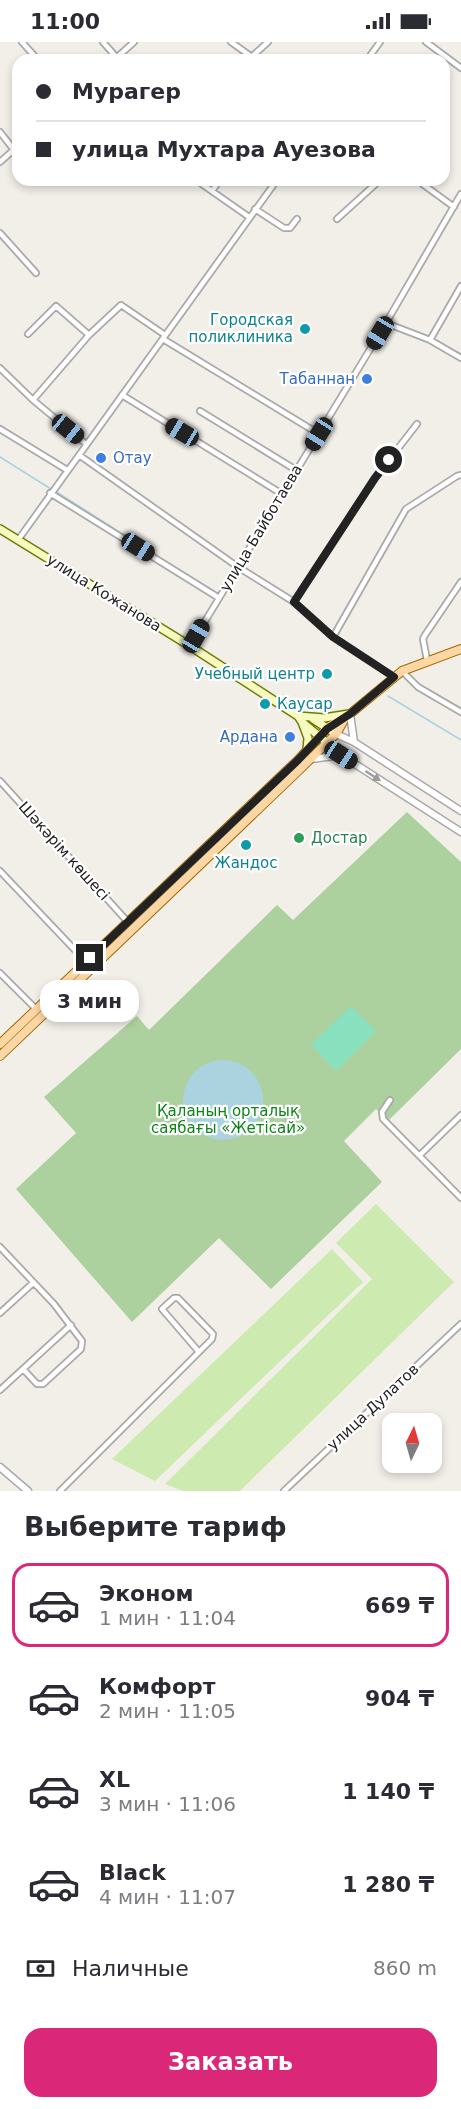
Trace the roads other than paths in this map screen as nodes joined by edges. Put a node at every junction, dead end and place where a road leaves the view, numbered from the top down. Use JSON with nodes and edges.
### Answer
{"nodes":[{"id":1,"x":22,"y":42,"type":"edge"},
{"id":2,"x":134,"y":42,"type":"edge"},
{"id":3,"x":231,"y":42,"type":"edge"},
{"id":4,"x":268,"y":42,"type":"edge"},
{"id":5,"x":426,"y":42,"type":"edge"},
{"id":6,"x":33,"y":54,"type":"edge"},
{"id":7,"x":121,"y":54,"type":"edge"},
{"id":8,"x":246,"y":54,"type":"edge"},
{"id":9,"x":257,"y":54,"type":"edge"},
{"id":10,"x":442,"y":54,"type":"edge"},
{"id":11,"x":0,"y":132,"type":"edge"},
{"id":12,"x":12,"y":144,"type":"edge"},
{"id":13,"x":12,"y":152,"type":"edge"},
{"id":14,"x":0,"y":162,"type":"edge"},
{"id":15,"x":205,"y":186,"type":"edge"},
{"id":16,"x":216,"y":186,"type":"edge"},
{"id":17,"x":272,"y":186,"type":"edge"},
{"id":18,"x":373,"y":186,"type":"edge"},
{"id":19,"x":425,"y":186,"type":"edge"},
{"id":20,"x":212,"y":191,"type":"junction"},
{"id":21,"x":461,"y":194,"type":"edge"},
{"id":22,"x":454,"y":207,"type":"junction"},
{"id":23,"x":255,"y":209,"type":"junction"},
{"id":24,"x":249,"y":217,"type":"junction"},
{"id":25,"x":297,"y":219,"type":"dead end"},
{"id":26,"x":337,"y":219,"type":"dead end"},
{"id":27,"x":0,"y":233,"type":"edge"},
{"id":28,"x":36,"y":273,"type":"dead end"},
{"id":29,"x":461,"y":286,"type":"edge"},
{"id":30,"x":386,"y":323,"type":"junction"},
{"id":31,"x":28,"y":334,"type":"dead end"},
{"id":32,"x":89,"y":335,"type":"junction"},
{"id":33,"x":164,"y":337,"type":"junction"},
{"id":34,"x":430,"y":340,"type":"junction"},
{"id":35,"x":461,"y":358,"type":"edge"},
{"id":36,"x":0,"y":369,"type":"edge"},
{"id":37,"x":122,"y":395,"type":"junction"},
{"id":38,"x":33,"y":399,"type":"junction"},
{"id":39,"x":200,"y":411,"type":"dead end"},
{"id":40,"x":417,"y":424,"type":"dead end"},
{"id":41,"x":0,"y":429,"type":"edge"},
{"id":42,"x":319,"y":434,"type":"junction"},
{"id":43,"x":86,"y":444,"type":"junction"},
{"id":44,"x":79,"y":455,"type":"junction"},
{"id":45,"x":67,"y":470,"type":"junction"},
{"id":46,"x":296,"y":470,"type":"junction"},
{"id":47,"x":461,"y":475,"type":"edge"},
{"id":48,"x":50,"y":493,"type":"junction"},
{"id":49,"x":282,"y":494,"type":"junction"},
{"id":50,"x":0,"y":529,"type":"edge"},
{"id":51,"x":18,"y":540,"type":"junction"},
{"id":52,"x":238,"y":567,"type":"junction"},
{"id":53,"x":461,"y":582,"type":"edge"},
{"id":54,"x":219,"y":598,"type":"junction"},
{"id":55,"x":294,"y":602,"type":"junction"},
{"id":56,"x":333,"y":637,"type":"junction"},
{"id":57,"x":190,"y":646,"type":"junction"},
{"id":58,"x":461,"y":649,"type":"edge"},
{"id":59,"x":427,"y":660,"type":"junction"},
{"id":60,"x":402,"y":671,"type":"junction"},
{"id":61,"x":394,"y":677,"type":"junction"},
{"id":62,"x":461,"y":712,"type":"edge"},
{"id":63,"x":348,"y":716,"type":"junction"},
{"id":64,"x":311,"y":717,"type":"junction"},
{"id":65,"x":300,"y":719,"type":"junction"},
{"id":66,"x":327,"y":729,"type":"junction"},
{"id":67,"x":336,"y":734,"type":"junction"},
{"id":68,"x":319,"y":736,"type":"junction"},
{"id":69,"x":326,"y":742,"type":"junction"},
{"id":70,"x":354,"y":742,"type":"junction"},
{"id":71,"x":307,"y":750,"type":"junction"},
{"id":72,"x":341,"y":755,"type":"junction"},
{"id":73,"x":308,"y":760,"type":"junction"},
{"id":74,"x":0,"y":780,"type":"edge"},
{"id":75,"x":461,"y":811,"type":"edge"},
{"id":76,"x":461,"y":832,"type":"edge"},
{"id":77,"x":0,"y":871,"type":"edge"},
{"id":78,"x":127,"y":921,"type":"junction"},
{"id":79,"x":88,"y":965,"type":"junction"},
{"id":80,"x":0,"y":973,"type":"edge"},
{"id":81,"x":39,"y":1013,"type":"junction"},
{"id":82,"x":0,"y":1044,"type":"edge"},
{"id":83,"x":0,"y":1056,"type":"edge"},
{"id":84,"x":390,"y":1100,"type":"dead end"},
{"id":85,"x":461,"y":1115,"type":"edge"},
{"id":86,"x":420,"y":1155,"type":"junction"},
{"id":87,"x":461,"y":1198,"type":"edge"},
{"id":88,"x":0,"y":1247,"type":"edge"},
{"id":89,"x":33,"y":1283,"type":"junction"},
{"id":90,"x":0,"y":1313,"type":"edge"},
{"id":91,"x":461,"y":1324,"type":"edge"},
{"id":92,"x":70,"y":1325,"type":"junction"},
{"id":93,"x":199,"y":1353,"type":"junction"},
{"id":94,"x":23,"y":1368,"type":"junction"},
{"id":95,"x":0,"y":1390,"type":"edge"},
{"id":96,"x":0,"y":1467,"type":"edge"},
{"id":97,"x":28,"y":1491,"type":"edge"},
{"id":98,"x":60,"y":1491,"type":"edge"},
{"id":99,"x":284,"y":1491,"type":"edge"}],
"edges":[{"from":1,"to":6,"type":"street"},
{"from":2,"to":7,"type":"street"},
{"from":3,"to":8,"type":"street"},
{"from":4,"to":9,"type":"street"},
{"from":5,"to":10,"type":"street"},
{"from":11,"to":12,"type":"street"},
{"from":13,"to":14,"type":"street"},
{"from":15,"to":20,"type":"street"},
{"from":16,"to":20,"type":"street"},
{"from":17,"to":23,"type":"street"},
{"from":18,"to":26,"type":"street"},
{"from":19,"to":22,"type":"street"},
{"from":20,"to":24,"type":"street"},
{"from":21,"to":22,"type":"street","name":"улица Байботаева"},
{"from":22,"to":30,"type":"street","name":"улица Байботаева"},
{"from":23,"to":24,"type":"street"},
{"from":23,"to":25,"type":"street"},
{"from":24,"to":33,"type":"street"},
{"from":27,"to":28,"type":"street"},
{"from":29,"to":34,"type":"street"},
{"from":30,"to":34,"type":"street"},
{"from":30,"to":42,"type":"street","name":"улица Байботаева"},
{"from":31,"to":32,"type":"street"},
{"from":32,"to":33,"type":"street"},
{"from":32,"to":38,"type":"street"},
{"from":33,"to":37,"type":"street"},
{"from":33,"to":42,"type":"street"},
{"from":34,"to":35,"type":"street"},
{"from":36,"to":38,"type":"street"},
{"from":37,"to":43,"type":"street"},
{"from":37,"to":49,"type":"street"},
{"from":38,"to":43,"type":"street"},
{"from":39,"to":46,"type":"street"},
{"from":40,"to":55,"type":"street"},
{"from":41,"to":45,"type":"street"},
{"from":42,"to":46,"type":"street","name":"улица Байботаева"},
{"from":43,"to":44,"type":"street"},
{"from":44,"to":45,"type":"street"},
{"from":44,"to":52,"type":"street"},
{"from":45,"to":48,"type":"street"},
{"from":46,"to":49,"type":"street","name":"улица Байботаева"},
{"from":47,"to":56,"type":"street"},
{"from":48,"to":51,"type":"street"},
{"from":48,"to":54,"type":"street"},
{"from":49,"to":52,"type":"street","name":"улица Байботаева"},
{"from":50,"to":51,"type":"main road","name":"улица Кожанова"},
{"from":51,"to":57,"type":"main road","name":"улица Кожанова"},
{"from":52,"to":54,"type":"street","name":"улица Байботаева"},
{"from":52,"to":55,"type":"street"},
{"from":53,"to":59,"type":"street"},
{"from":54,"to":57,"type":"street","name":"улица Байботаева"},
{"from":55,"to":56,"type":"street"},
{"from":56,"to":61,"type":"street"},
{"from":57,"to":65,"type":"main road","name":"улица Кожанова"},
{"from":58,"to":59,"type":"main road"},
{"from":59,"to":60,"type":"main road"},
{"from":60,"to":61,"type":"main road"},
{"from":60,"to":62,"type":"street"},
{"from":61,"to":63,"type":"main road"},
{"from":63,"to":64,"type":"main road","name":"улица Кожанова"},
{"from":63,"to":66,"type":"main road"},
{"from":63,"to":67,"type":"main road"},
{"from":63,"to":70,"type":"street"},
{"from":64,"to":65,"type":"main road","name":"улица Кожанова"},
{"from":64,"to":66,"type":"main road"},
{"from":65,"to":68,"type":"main road","name":"улица Кожанова"},
{"from":65,"to":71,"type":"main road"},
{"from":66,"to":67,"type":"main road"},
{"from":66,"to":68,"type":"main road"},
{"from":67,"to":69,"type":"main road"},
{"from":67,"to":70,"type":"street"},
{"from":68,"to":69,"type":"main road","name":"улица Кожанова"},
{"from":68,"to":71,"type":"main road"},
{"from":69,"to":72,"type":"street","name":"улица Кожанова"},
{"from":69,"to":73,"type":"main road"},
{"from":70,"to":75,"type":"street"},
{"from":71,"to":78,"type":"main road"},
{"from":72,"to":73,"type":"street"},
{"from":72,"to":76,"type":"street","name":"улица Кожанова","one_way":true},
{"from":73,"to":79,"type":"main road"},
{"from":74,"to":78,"type":"street","name":"Шәкәрім көшесі"},
{"from":77,"to":79,"type":"street"},
{"from":78,"to":79,"type":"main road"},
{"from":79,"to":81,"type":"main road"},
{"from":80,"to":81,"type":"street"},
{"from":81,"to":82,"type":"main road"},
{"from":81,"to":83,"type":"main road"},
{"from":84,"to":86,"type":"street"},
{"from":85,"to":86,"type":"street"},
{"from":86,"to":87,"type":"street"},
{"from":88,"to":89,"type":"street"},
{"from":89,"to":90,"type":"street"},
{"from":89,"to":92,"type":"street"},
{"from":91,"to":99,"type":"street","name":"улица Дулатов"},
{"from":92,"to":94,"type":"street"},
{"from":92,"to":94,"type":"street"},
{"from":93,"to":93,"type":"street"},
{"from":93,"to":98,"type":"street"},
{"from":94,"to":95,"type":"street"},
{"from":96,"to":97,"type":"street"}]}
